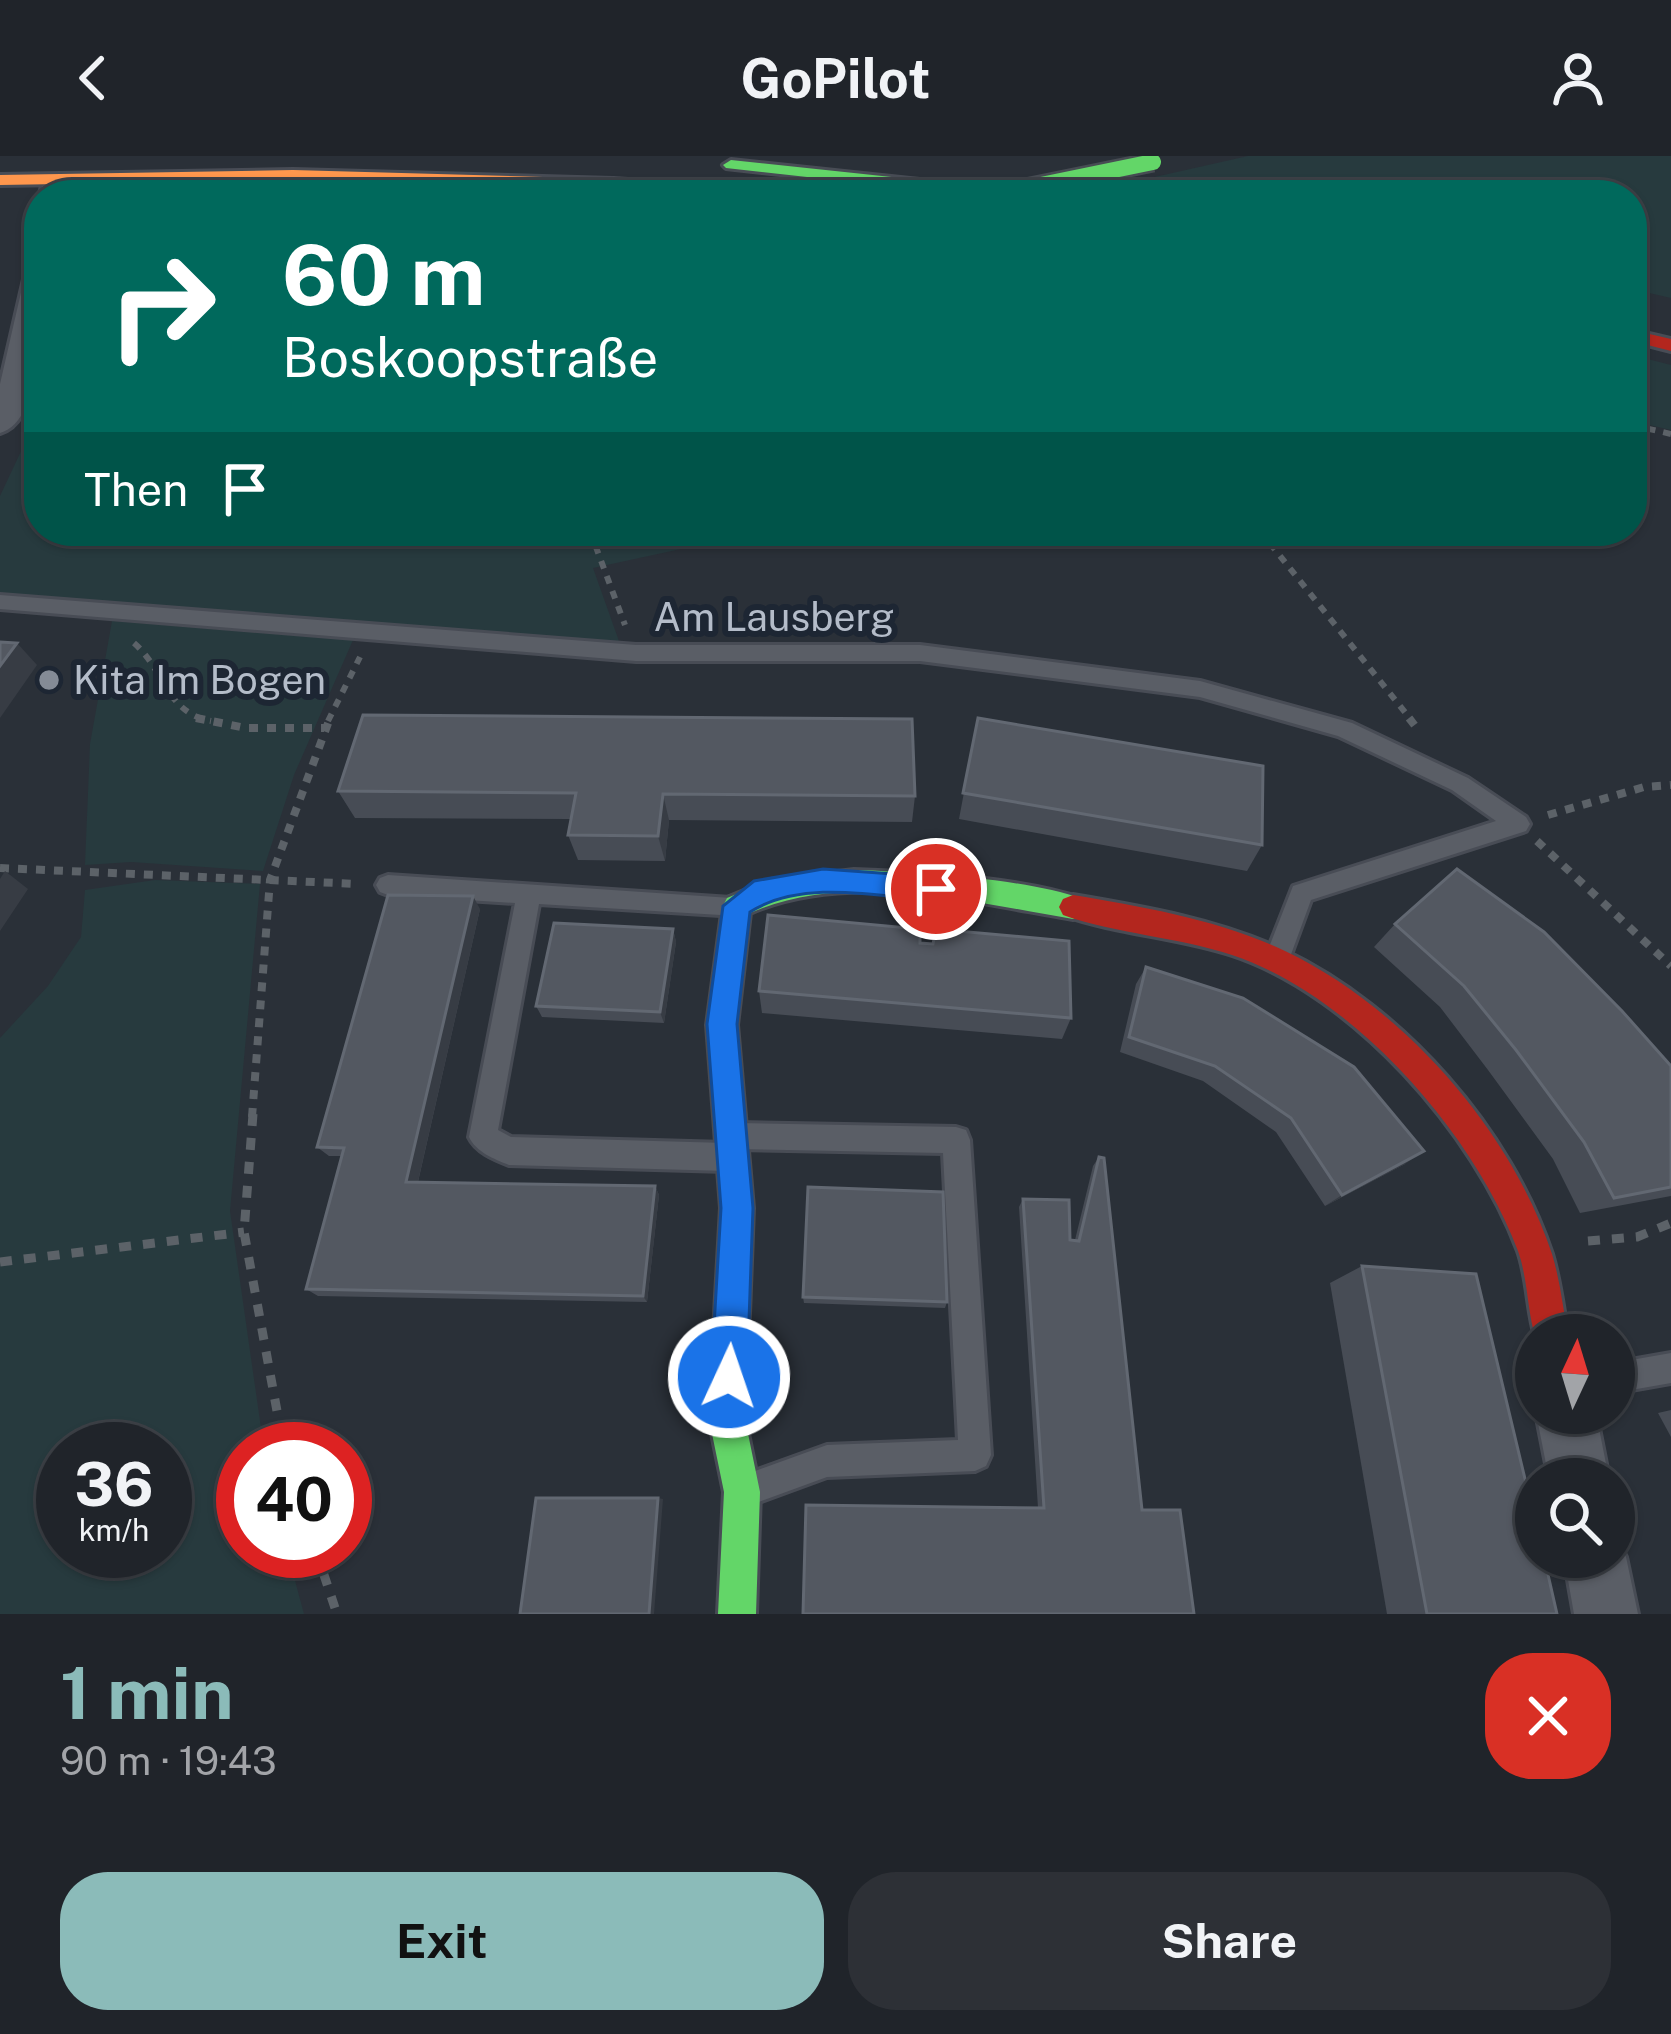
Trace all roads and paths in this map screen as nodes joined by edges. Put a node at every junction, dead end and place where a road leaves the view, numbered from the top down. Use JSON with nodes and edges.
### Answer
{"nodes":[{"id":1,"x":573,"y":156,"type":"edge"},
{"id":2,"x":1166,"y":159,"type":"edge"},
{"id":3,"x":0,"y":180,"type":"edge"},
{"id":4,"x":510,"y":180,"type":"edge"},
{"id":5,"x":882,"y":180,"type":"edge"},
{"id":6,"x":1064,"y":180,"type":"edge"},
{"id":7,"x":24,"y":326,"type":"edge"},
{"id":8,"x":9,"y":378,"type":"edge"},
{"id":9,"x":0,"y":423,"type":"edge"},
{"id":10,"x":596,"y":546,"type":"edge"},
{"id":11,"x":1272,"y":546,"type":"edge"},
{"id":12,"x":0,"y":602,"type":"edge"},
{"id":13,"x":128,"y":613,"type":"junction"},
{"id":14,"x":371,"y":634,"type":"junction"},
{"id":15,"x":635,"y":653,"type":"junction"},
{"id":16,"x":325,"y":728,"type":"junction"},
{"id":17,"x":1460,"y":784,"type":"junction"},
{"id":18,"x":1671,"y":785,"type":"edge"},
{"id":19,"x":1518,"y":824,"type":"junction"},
{"id":20,"x":0,"y":868,"type":"edge"},
{"id":21,"x":270,"y":880,"type":"junction"},
{"id":22,"x":388,"y":885,"type":"joint"},
{"id":23,"x":529,"y":893,"type":"junction"},
{"id":24,"x":737,"y":906,"type":"junction"},
{"id":25,"x":1277,"y":960,"type":"junction"},
{"id":26,"x":1671,"y":966,"type":"edge"},
{"id":27,"x":732,"y":1147,"type":"junction"},
{"id":28,"x":1671,"y":1223,"type":"edge"},
{"id":29,"x":244,"y":1232,"type":"junction"},
{"id":30,"x":1533,"y":1246,"type":"junction"},
{"id":31,"x":0,"y":1262,"type":"edge"},
{"id":32,"x":1547,"y":1314,"type":"edge"},
{"id":33,"x":1671,"y":1368,"type":"edge"},
{"id":34,"x":1635,"y":1374,"type":"edge"},
{"id":35,"x":279,"y":1422,"type":"edge"},
{"id":36,"x":742,"y":1492,"type":"junction"},
{"id":37,"x":325,"y":1578,"type":"edge"},
{"id":38,"x":1599,"y":1578,"type":"edge"},
{"id":39,"x":337,"y":1614,"type":"edge"},
{"id":40,"x":737,"y":1614,"type":"edge"},
{"id":41,"x":1606,"y":1614,"type":"edge"}],
"edges":[{"from":1,"to":5,"type":"main road"},
{"from":2,"to":6,"type":"main road","bridge":true},
{"from":3,"to":4,"type":"main road"},
{"from":7,"to":8,"type":"street"},
{"from":8,"to":9,"type":"street"},
{"from":10,"to":15,"type":"path"},
{"from":11,"to":17,"type":"path"},
{"from":12,"to":13,"type":"lane","name":"Am Lausberg"},
{"from":13,"to":14,"type":"lane","name":"Am Lausberg"},
{"from":13,"to":16,"type":"path"},
{"from":14,"to":15,"type":"lane","name":"Am Lausberg"},
{"from":14,"to":16,"type":"path"},
{"from":15,"to":17,"type":"lane","name":"Am Lausberg"},
{"from":16,"to":21,"type":"path"},
{"from":17,"to":19,"type":"lane","name":"Am Lausberg"},
{"from":18,"to":19,"type":"path"},
{"from":19,"to":25,"type":"lane"},
{"from":19,"to":26,"type":"path"},
{"from":20,"to":21,"type":"path"},
{"from":21,"to":22,"type":"path"},
{"from":21,"to":29,"type":"path"},
{"from":22,"to":23,"type":"lane"},
{"from":23,"to":24,"type":"lane"},
{"from":23,"to":27,"type":"lane"},
{"from":24,"to":25,"type":"main road"},
{"from":24,"to":27,"type":"main road"},
{"from":25,"to":30,"type":"main road"},
{"from":27,"to":36,"type":"main road"},
{"from":27,"to":36,"type":"lane"},
{"from":28,"to":30,"type":"path"},
{"from":29,"to":31,"type":"path"},
{"from":29,"to":35,"type":"path"},
{"from":30,"to":32,"type":"main road"},
{"from":33,"to":34,"type":"lane"},
{"from":36,"to":40,"type":"main road"},
{"from":37,"to":39,"type":"path"},
{"from":38,"to":41,"type":"street"}]}
